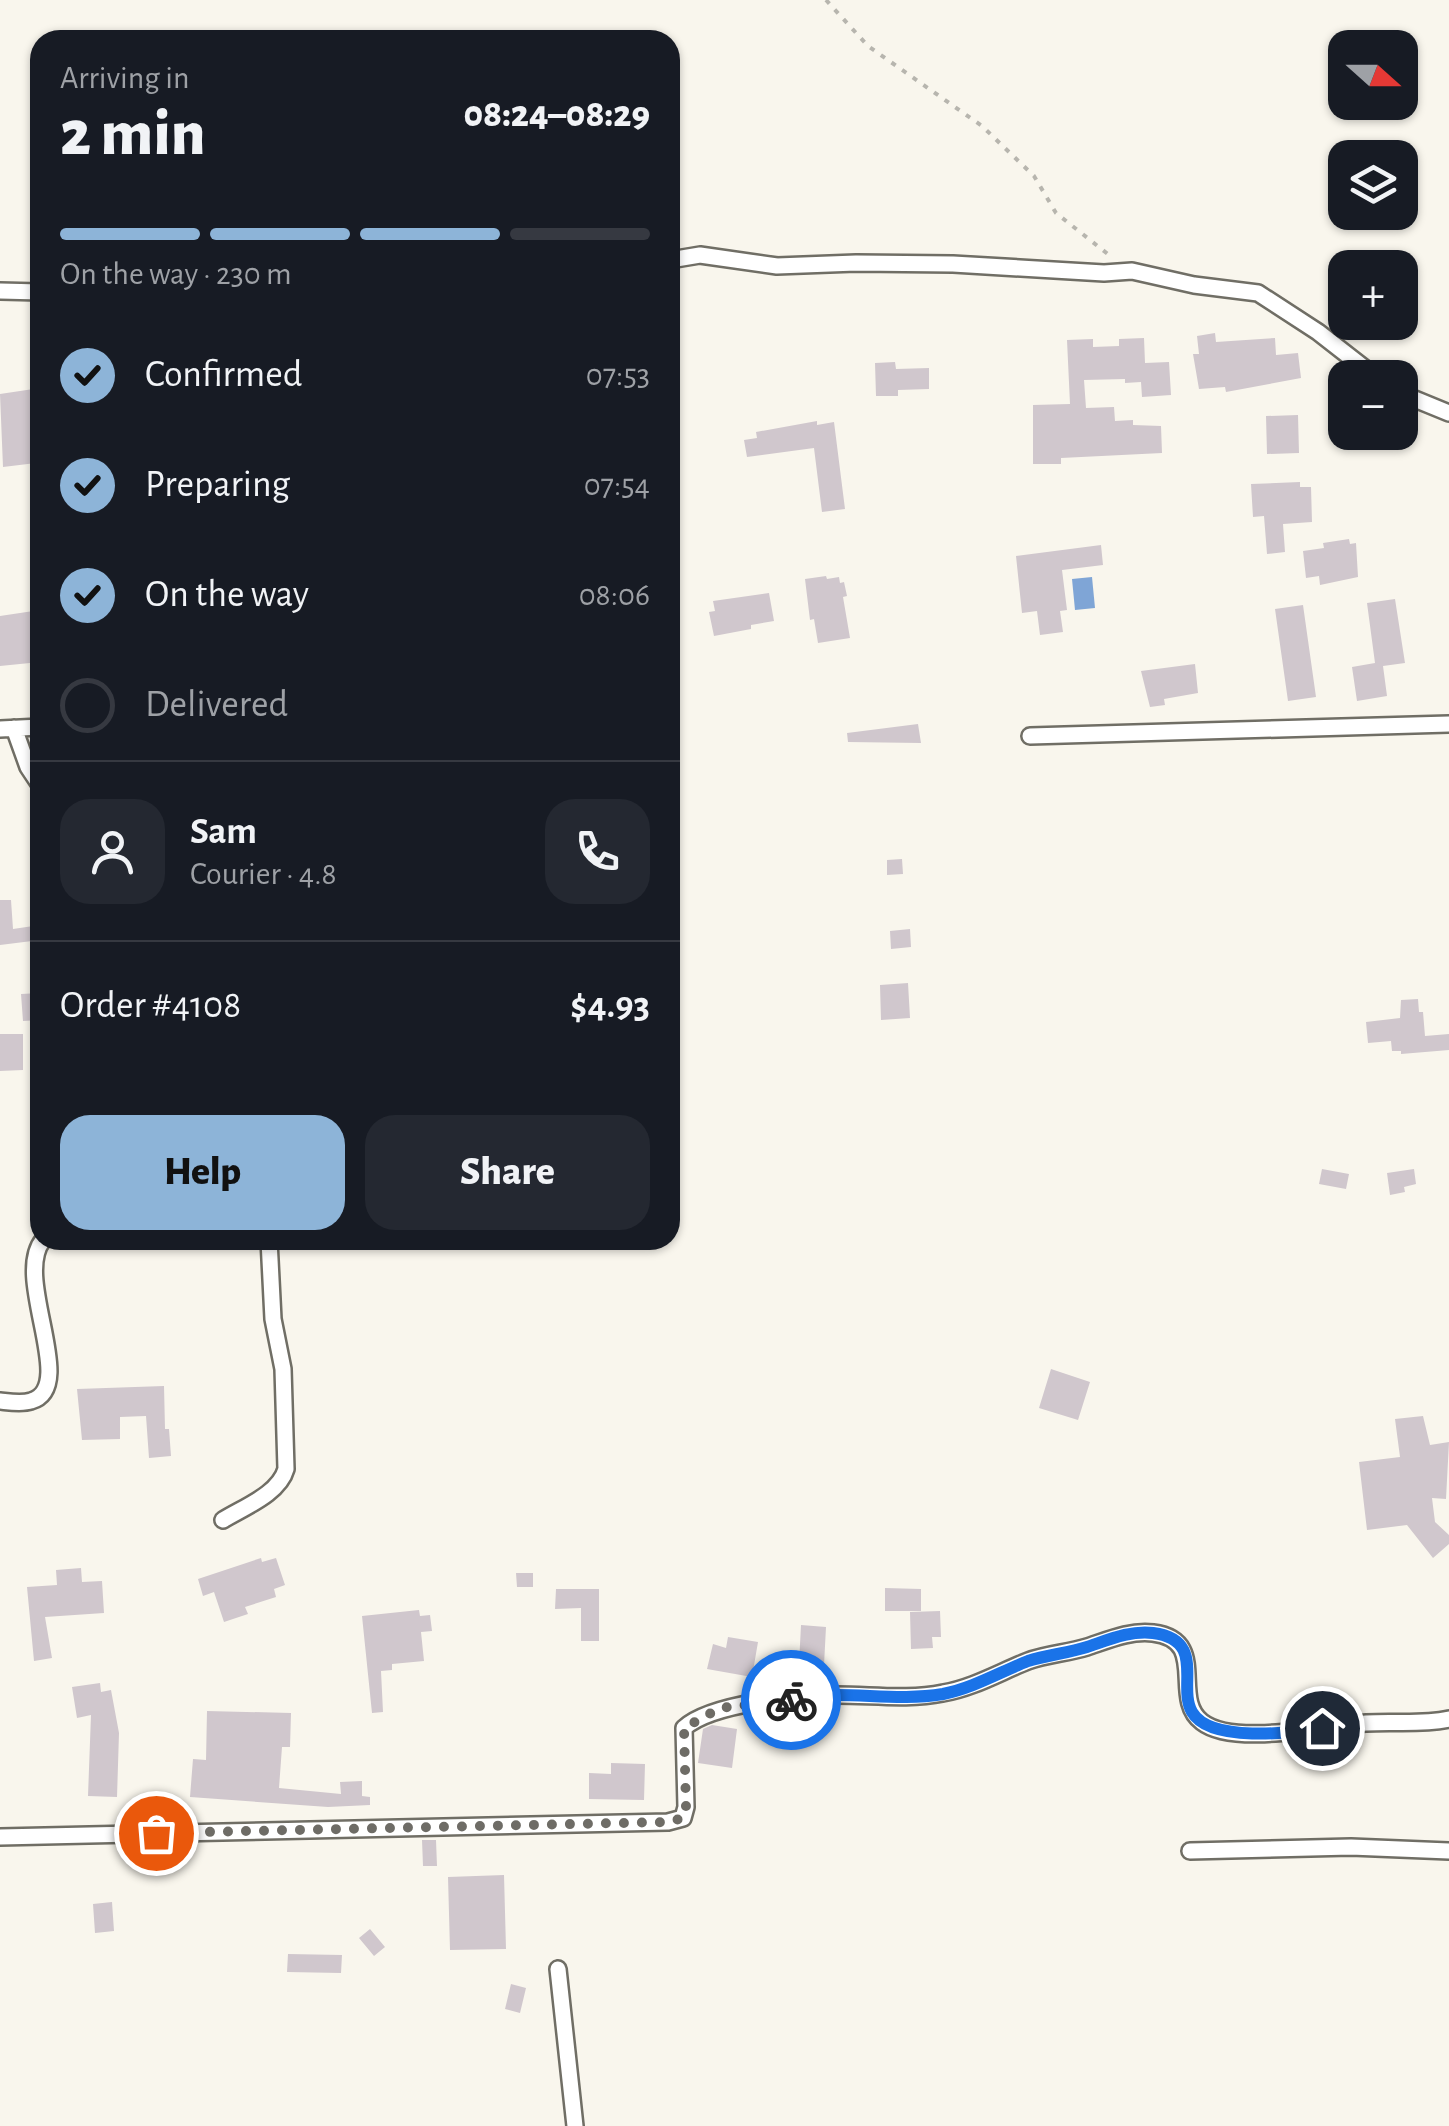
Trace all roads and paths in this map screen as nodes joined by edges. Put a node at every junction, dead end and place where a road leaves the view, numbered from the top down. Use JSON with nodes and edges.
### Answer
{"nodes":[{"id":1,"x":826,"y":0,"type":"edge"},
{"id":2,"x":680,"y":258,"type":"edge"},
{"id":3,"x":1132,"y":270,"type":"junction"},
{"id":4,"x":0,"y":291,"type":"edge"},
{"id":5,"x":30,"y":292,"type":"edge"},
{"id":6,"x":1354,"y":360,"type":"edge"},
{"id":7,"x":1418,"y":400,"type":"edge"},
{"id":8,"x":1449,"y":413,"type":"edge"},
{"id":9,"x":1449,"y":724,"type":"edge"},
{"id":10,"x":7,"y":728,"type":"edge"},
{"id":11,"x":1030,"y":736,"type":"dead end"},
{"id":12,"x":30,"y":770,"type":"edge"},
{"id":13,"x":38,"y":1250,"type":"edge"},
{"id":14,"x":270,"y":1250,"type":"edge"},
{"id":15,"x":0,"y":1402,"type":"edge"},
{"id":16,"x":224,"y":1520,"type":"dead end"},
{"id":17,"x":1449,"y":1719,"type":"edge"},
{"id":18,"x":0,"y":1837,"type":"edge"},
{"id":19,"x":1190,"y":1851,"type":"dead end"},
{"id":20,"x":1449,"y":1851,"type":"edge"},
{"id":21,"x":558,"y":1969,"type":"dead end"},
{"id":22,"x":575,"y":2126,"type":"edge"}],
"edges":[{"from":1,"to":3,"type":"path"},
{"from":2,"to":3,"type":"street"},
{"from":3,"to":6,"type":"street"},
{"from":4,"to":5,"type":"street"},
{"from":7,"to":8,"type":"street"},
{"from":9,"to":11,"type":"street"},
{"from":10,"to":12,"type":"street"},
{"from":13,"to":15,"type":"street"},
{"from":14,"to":16,"type":"street"},
{"from":17,"to":18,"type":"street"},
{"from":19,"to":20,"type":"street"},
{"from":21,"to":22,"type":"street"}]}
